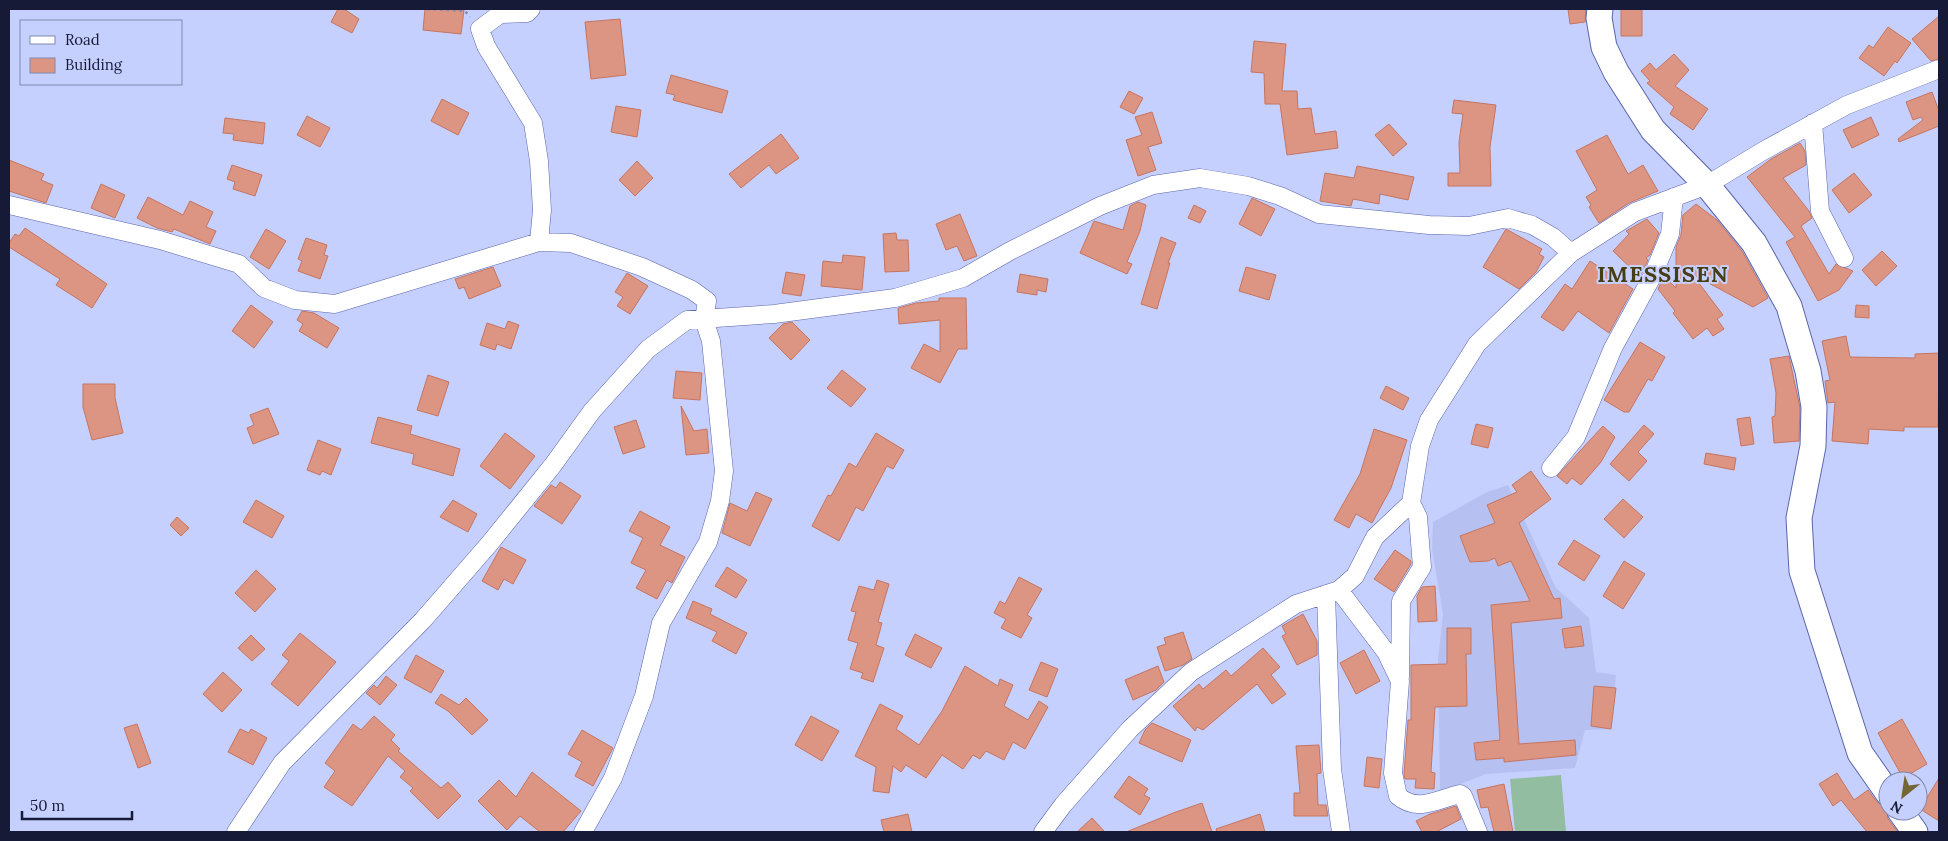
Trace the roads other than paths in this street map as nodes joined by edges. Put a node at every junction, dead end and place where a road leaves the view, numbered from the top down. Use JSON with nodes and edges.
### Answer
{"nodes":[{"id":1,"x":532,"y":9,"type":"edge"},
{"id":2,"x":1600,"y":9,"type":"edge"},
{"id":3,"x":1939,"y":70,"type":"edge"},
{"id":4,"x":1813,"y":123,"type":"junction"},
{"id":5,"x":1707,"y":185,"type":"junction"},
{"id":6,"x":1674,"y":197,"type":"junction"},
{"id":7,"x":9,"y":206,"type":"edge"},
{"id":8,"x":539,"y":242,"type":"junction"},
{"id":9,"x":1571,"y":253,"type":"junction"},
{"id":10,"x":1844,"y":258,"type":"dead end"},
{"id":11,"x":704,"y":320,"type":"junction"},
{"id":12,"x":1551,"y":468,"type":"dead end"},
{"id":13,"x":1412,"y":503,"type":"junction"},
{"id":14,"x":1333,"y":592,"type":"junction"},
{"id":15,"x":1400,"y":681,"type":"junction"},
{"id":16,"x":1878,"y":779,"type":"edge"},
{"id":17,"x":1907,"y":821,"type":"edge"},
{"id":18,"x":236,"y":832,"type":"edge"},
{"id":19,"x":583,"y":832,"type":"edge"},
{"id":20,"x":1044,"y":832,"type":"edge"},
{"id":21,"x":1341,"y":832,"type":"edge"},
{"id":22,"x":1478,"y":832,"type":"edge"},
{"id":23,"x":1915,"y":832,"type":"edge"}],
"edges":[{"from":1,"to":8,"type":"street"},
{"from":2,"to":5,"type":"street"},
{"from":3,"to":4,"type":"street"},
{"from":4,"to":5,"type":"street"},
{"from":4,"to":10,"type":"street"},
{"from":5,"to":6,"type":"street"},
{"from":5,"to":16,"type":"street"},
{"from":6,"to":9,"type":"street"},
{"from":6,"to":12,"type":"street"},
{"from":7,"to":8,"type":"street"},
{"from":8,"to":11,"type":"street"},
{"from":9,"to":11,"type":"street"},
{"from":9,"to":13,"type":"street"},
{"from":11,"to":18,"type":"street"},
{"from":11,"to":19,"type":"street"},
{"from":13,"to":14,"type":"street"},
{"from":13,"to":15,"type":"street"},
{"from":14,"to":15,"type":"street"},
{"from":14,"to":20,"type":"street"},
{"from":14,"to":21,"type":"street"},
{"from":15,"to":22,"type":"street"},
{"from":17,"to":23,"type":"street"}]}
